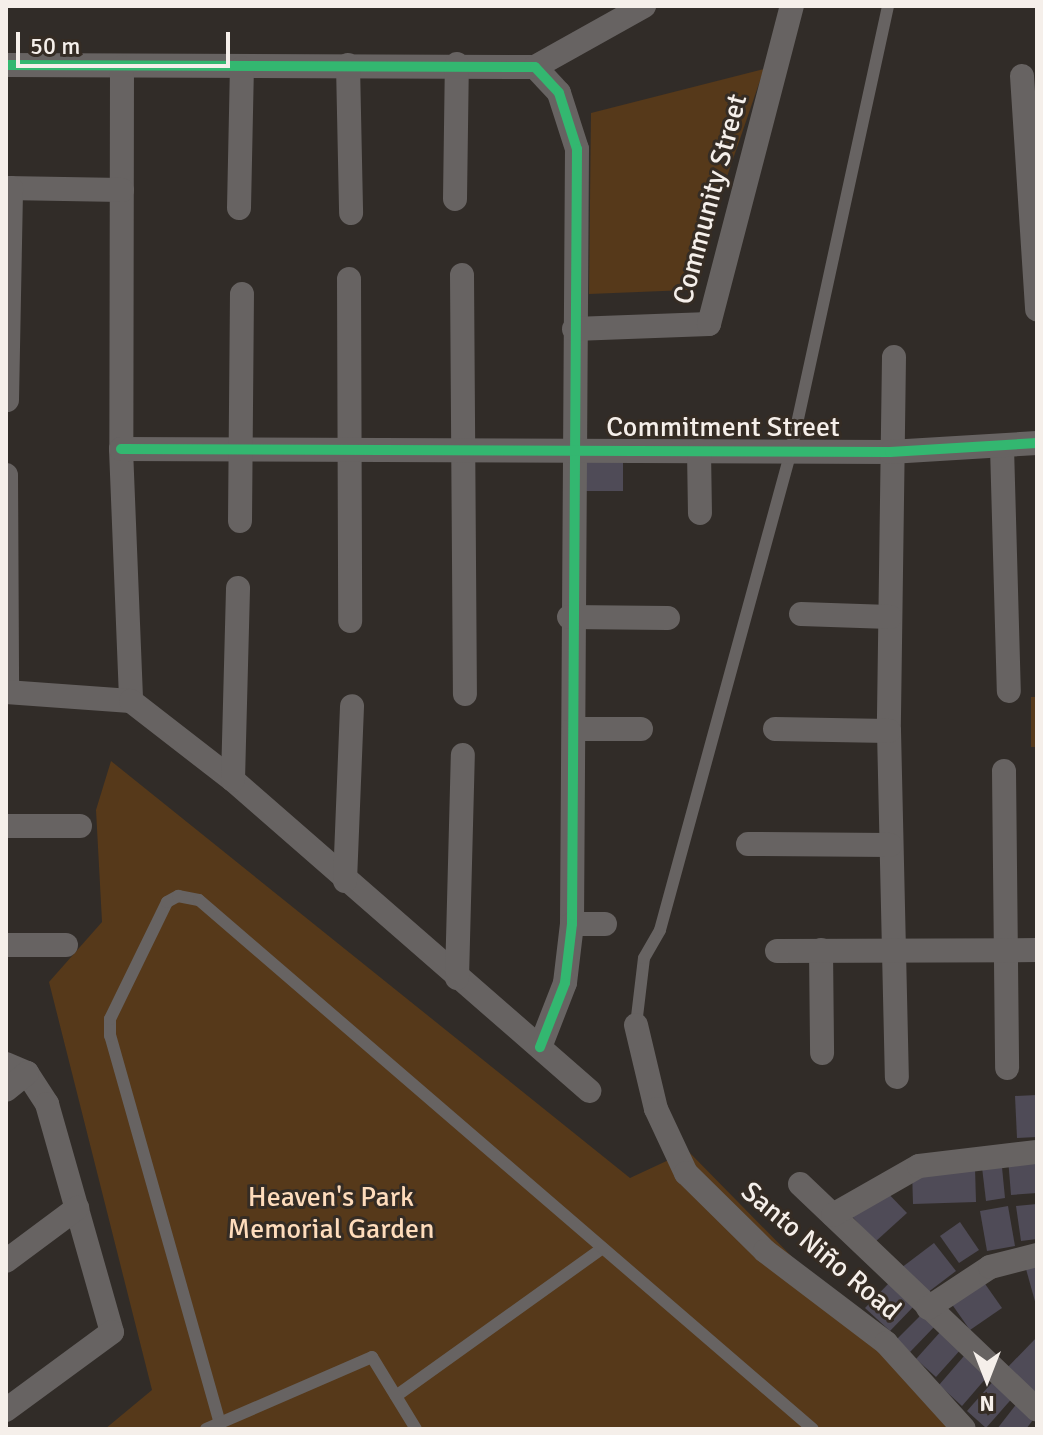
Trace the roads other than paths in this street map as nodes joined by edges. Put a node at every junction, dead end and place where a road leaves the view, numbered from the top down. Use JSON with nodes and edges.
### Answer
{"nodes":[{"id":1,"x":644,"y":6,"type":"edge"},
{"id":2,"x":792,"y":6,"type":"edge"},
{"id":3,"x":888,"y":6,"type":"edge"},
{"id":4,"x":457,"y":64,"type":"junction"},
{"id":5,"x":6,"y":65,"type":"edge"},
{"id":6,"x":348,"y":65,"type":"junction"},
{"id":7,"x":122,"y":67,"type":"junction"},
{"id":8,"x":535,"y":67,"type":"junction"},
{"id":9,"x":242,"y":68,"type":"junction"},
{"id":10,"x":1022,"y":76,"type":"dead end"},
{"id":11,"x":1030,"y":112,"type":"edge"},
{"id":12,"x":8,"y":188,"type":"edge"},
{"id":13,"x":122,"y":190,"type":"junction"},
{"id":14,"x":455,"y":199,"type":"dead end"},
{"id":15,"x":239,"y":208,"type":"dead end"},
{"id":16,"x":351,"y":213,"type":"dead end"},
{"id":17,"x":1035,"y":224,"type":"edge"},
{"id":18,"x":462,"y":275,"type":"dead end"},
{"id":19,"x":349,"y":279,"type":"dead end"},
{"id":20,"x":242,"y":294,"type":"dead end"},
{"id":21,"x":1037,"y":310,"type":"edge"},
{"id":22,"x":574,"y":329,"type":"junction"},
{"id":23,"x":894,"y":357,"type":"dead end"},
{"id":24,"x":7,"y":400,"type":"edge"},
{"id":25,"x":1037,"y":443,"type":"edge"},
{"id":26,"x":1002,"y":447,"type":"junction"},
{"id":27,"x":121,"y":449,"type":"junction"},
{"id":28,"x":242,"y":449,"type":"junction"},
{"id":29,"x":348,"y":450,"type":"junction"},
{"id":30,"x":571,"y":450,"type":"junction"},
{"id":31,"x":699,"y":451,"type":"junction"},
{"id":32,"x":791,"y":451,"type":"junction"},
{"id":33,"x":890,"y":452,"type":"junction"},
{"id":34,"x":458,"y":453,"type":"junction"},
{"id":35,"x":6,"y":475,"type":"edge"},
{"id":36,"x":700,"y":513,"type":"dead end"},
{"id":37,"x":240,"y":521,"type":"dead end"},
{"id":38,"x":238,"y":588,"type":"dead end"},
{"id":39,"x":801,"y":614,"type":"dead end"},
{"id":40,"x":569,"y":617,"type":"junction"},
{"id":41,"x":890,"y":617,"type":"junction"},
{"id":42,"x":668,"y":618,"type":"dead end"},
{"id":43,"x":350,"y":621,"type":"dead end"},
{"id":44,"x":1009,"y":691,"type":"dead end"},
{"id":45,"x":7,"y":692,"type":"edge"},
{"id":46,"x":465,"y":694,"type":"dead end"},
{"id":47,"x":131,"y":701,"type":"junction"},
{"id":48,"x":352,"y":706,"type":"dead end"},
{"id":49,"x":574,"y":729,"type":"junction"},
{"id":50,"x":641,"y":729,"type":"dead end"},
{"id":51,"x":775,"y":729,"type":"dead end"},
{"id":52,"x":889,"y":731,"type":"junction"},
{"id":53,"x":463,"y":755,"type":"dead end"},
{"id":54,"x":1004,"y":771,"type":"dead end"},
{"id":55,"x":233,"y":780,"type":"junction"},
{"id":56,"x":6,"y":826,"type":"edge"},
{"id":57,"x":80,"y":826,"type":"dead end"},
{"id":58,"x":748,"y":844,"type":"dead end"},
{"id":59,"x":890,"y":845,"type":"junction"},
{"id":60,"x":345,"y":881,"type":"junction"},
{"id":61,"x":572,"y":924,"type":"junction"},
{"id":62,"x":605,"y":924,"type":"dead end"},
{"id":63,"x":6,"y":945,"type":"edge"},
{"id":64,"x":66,"y":945,"type":"dead end"},
{"id":65,"x":821,"y":950,"type":"junction"},
{"id":66,"x":1007,"y":950,"type":"junction"},
{"id":67,"x":1037,"y":950,"type":"edge"},
{"id":68,"x":777,"y":951,"type":"dead end"},
{"id":69,"x":898,"y":951,"type":"junction"},
{"id":70,"x":457,"y":978,"type":"junction"},
{"id":71,"x":636,"y":1025,"type":"joint"},
{"id":72,"x":540,"y":1047,"type":"junction"},
{"id":73,"x":822,"y":1053,"type":"dead end"},
{"id":74,"x":16,"y":1068,"type":"edge"},
{"id":75,"x":1007,"y":1068,"type":"dead end"},
{"id":76,"x":897,"y":1077,"type":"dead end"},
{"id":77,"x":6,"y":1090,"type":"edge"},
{"id":78,"x":590,"y":1091,"type":"dead end"},
{"id":79,"x":1037,"y":1152,"type":"edge"},
{"id":80,"x":800,"y":1184,"type":"dead end"},
{"id":81,"x":77,"y":1208,"type":"junction"},
{"id":82,"x":833,"y":1215,"type":"junction"},
{"id":83,"x":603,"y":1248,"type":"junction"},
{"id":84,"x":1037,"y":1255,"type":"edge"},
{"id":85,"x":6,"y":1261,"type":"edge"},
{"id":86,"x":928,"y":1308,"type":"junction"},
{"id":87,"x":396,"y":1396,"type":"junction"},
{"id":88,"x":6,"y":1410,"type":"edge"},
{"id":89,"x":1037,"y":1410,"type":"edge"},
{"id":90,"x":219,"y":1420,"type":"junction"},
{"id":91,"x":206,"y":1429,"type":"edge"},
{"id":92,"x":416,"y":1429,"type":"edge"},
{"id":93,"x":813,"y":1429,"type":"edge"},
{"id":94,"x":964,"y":1429,"type":"edge"}],
"edges":[{"from":1,"to":8,"type":"street"},
{"from":2,"to":22,"type":"street","name":"Community Street"},
{"from":3,"to":32,"type":"lane"},
{"from":4,"to":6,"type":"street"},
{"from":4,"to":8,"type":"street"},
{"from":4,"to":14,"type":"street"},
{"from":5,"to":7,"type":"street"},
{"from":6,"to":9,"type":"street"},
{"from":6,"to":16,"type":"street"},
{"from":7,"to":9,"type":"street"},
{"from":7,"to":13,"type":"street"},
{"from":8,"to":22,"type":"street"},
{"from":9,"to":15,"type":"street"},
{"from":10,"to":11,"type":"street"},
{"from":11,"to":17,"type":"street"},
{"from":12,"to":13,"type":"street"},
{"from":12,"to":24,"type":"street"},
{"from":13,"to":27,"type":"street"},
{"from":17,"to":21,"type":"street"},
{"from":18,"to":34,"type":"street"},
{"from":19,"to":29,"type":"street"},
{"from":20,"to":28,"type":"street"},
{"from":22,"to":30,"type":"street"},
{"from":23,"to":33,"type":"street"},
{"from":25,"to":26,"type":"street","name":"Commitment Street"},
{"from":26,"to":33,"type":"street","name":"Commitment Street"},
{"from":26,"to":44,"type":"street"},
{"from":27,"to":28,"type":"street","name":"Commitment Street"},
{"from":27,"to":47,"type":"street"},
{"from":28,"to":29,"type":"street","name":"Commitment Street"},
{"from":28,"to":37,"type":"street"},
{"from":29,"to":34,"type":"street","name":"Commitment Street"},
{"from":29,"to":43,"type":"street"},
{"from":30,"to":31,"type":"street","name":"Commitment Street"},
{"from":30,"to":34,"type":"street","name":"Commitment Street"},
{"from":30,"to":40,"type":"street"},
{"from":31,"to":32,"type":"street","name":"Commitment Street"},
{"from":31,"to":36,"type":"street"},
{"from":32,"to":33,"type":"street","name":"Commitment Street"},
{"from":32,"to":71,"type":"lane"},
{"from":33,"to":41,"type":"street"},
{"from":34,"to":46,"type":"street"},
{"from":35,"to":45,"type":"street"},
{"from":38,"to":55,"type":"street"},
{"from":39,"to":41,"type":"street"},
{"from":40,"to":42,"type":"street"},
{"from":40,"to":49,"type":"street"},
{"from":41,"to":52,"type":"street"},
{"from":45,"to":47,"type":"street"},
{"from":47,"to":55,"type":"street"},
{"from":48,"to":60,"type":"street"},
{"from":49,"to":50,"type":"street"},
{"from":49,"to":61,"type":"street"},
{"from":51,"to":52,"type":"street"},
{"from":52,"to":59,"type":"street"},
{"from":53,"to":70,"type":"street"},
{"from":54,"to":66,"type":"street"},
{"from":55,"to":60,"type":"street"},
{"from":56,"to":57,"type":"street"},
{"from":58,"to":59,"type":"street"},
{"from":59,"to":69,"type":"street"},
{"from":60,"to":70,"type":"street"},
{"from":61,"to":62,"type":"street"},
{"from":61,"to":72,"type":"street"},
{"from":63,"to":64,"type":"street"},
{"from":65,"to":68,"type":"street"},
{"from":65,"to":69,"type":"street"},
{"from":65,"to":73,"type":"street"},
{"from":66,"to":67,"type":"street"},
{"from":66,"to":69,"type":"street"},
{"from":66,"to":75,"type":"street"},
{"from":69,"to":76,"type":"street"},
{"from":70,"to":72,"type":"street"},
{"from":71,"to":94,"type":"street","name":"Santo Niño Road"},
{"from":72,"to":78,"type":"street"},
{"from":74,"to":77,"type":"street"},
{"from":74,"to":81,"type":"street"},
{"from":79,"to":82,"type":"street"},
{"from":80,"to":82,"type":"street"},
{"from":81,"to":85,"type":"street"},
{"from":81,"to":88,"type":"street"},
{"from":82,"to":86,"type":"street"},
{"from":83,"to":87,"type":"lane"},
{"from":83,"to":90,"type":"lane"},
{"from":83,"to":93,"type":"lane"},
{"from":84,"to":86,"type":"street"},
{"from":86,"to":89,"type":"street"},
{"from":87,"to":90,"type":"lane"},
{"from":87,"to":92,"type":"lane"},
{"from":90,"to":91,"type":"lane"}]}
